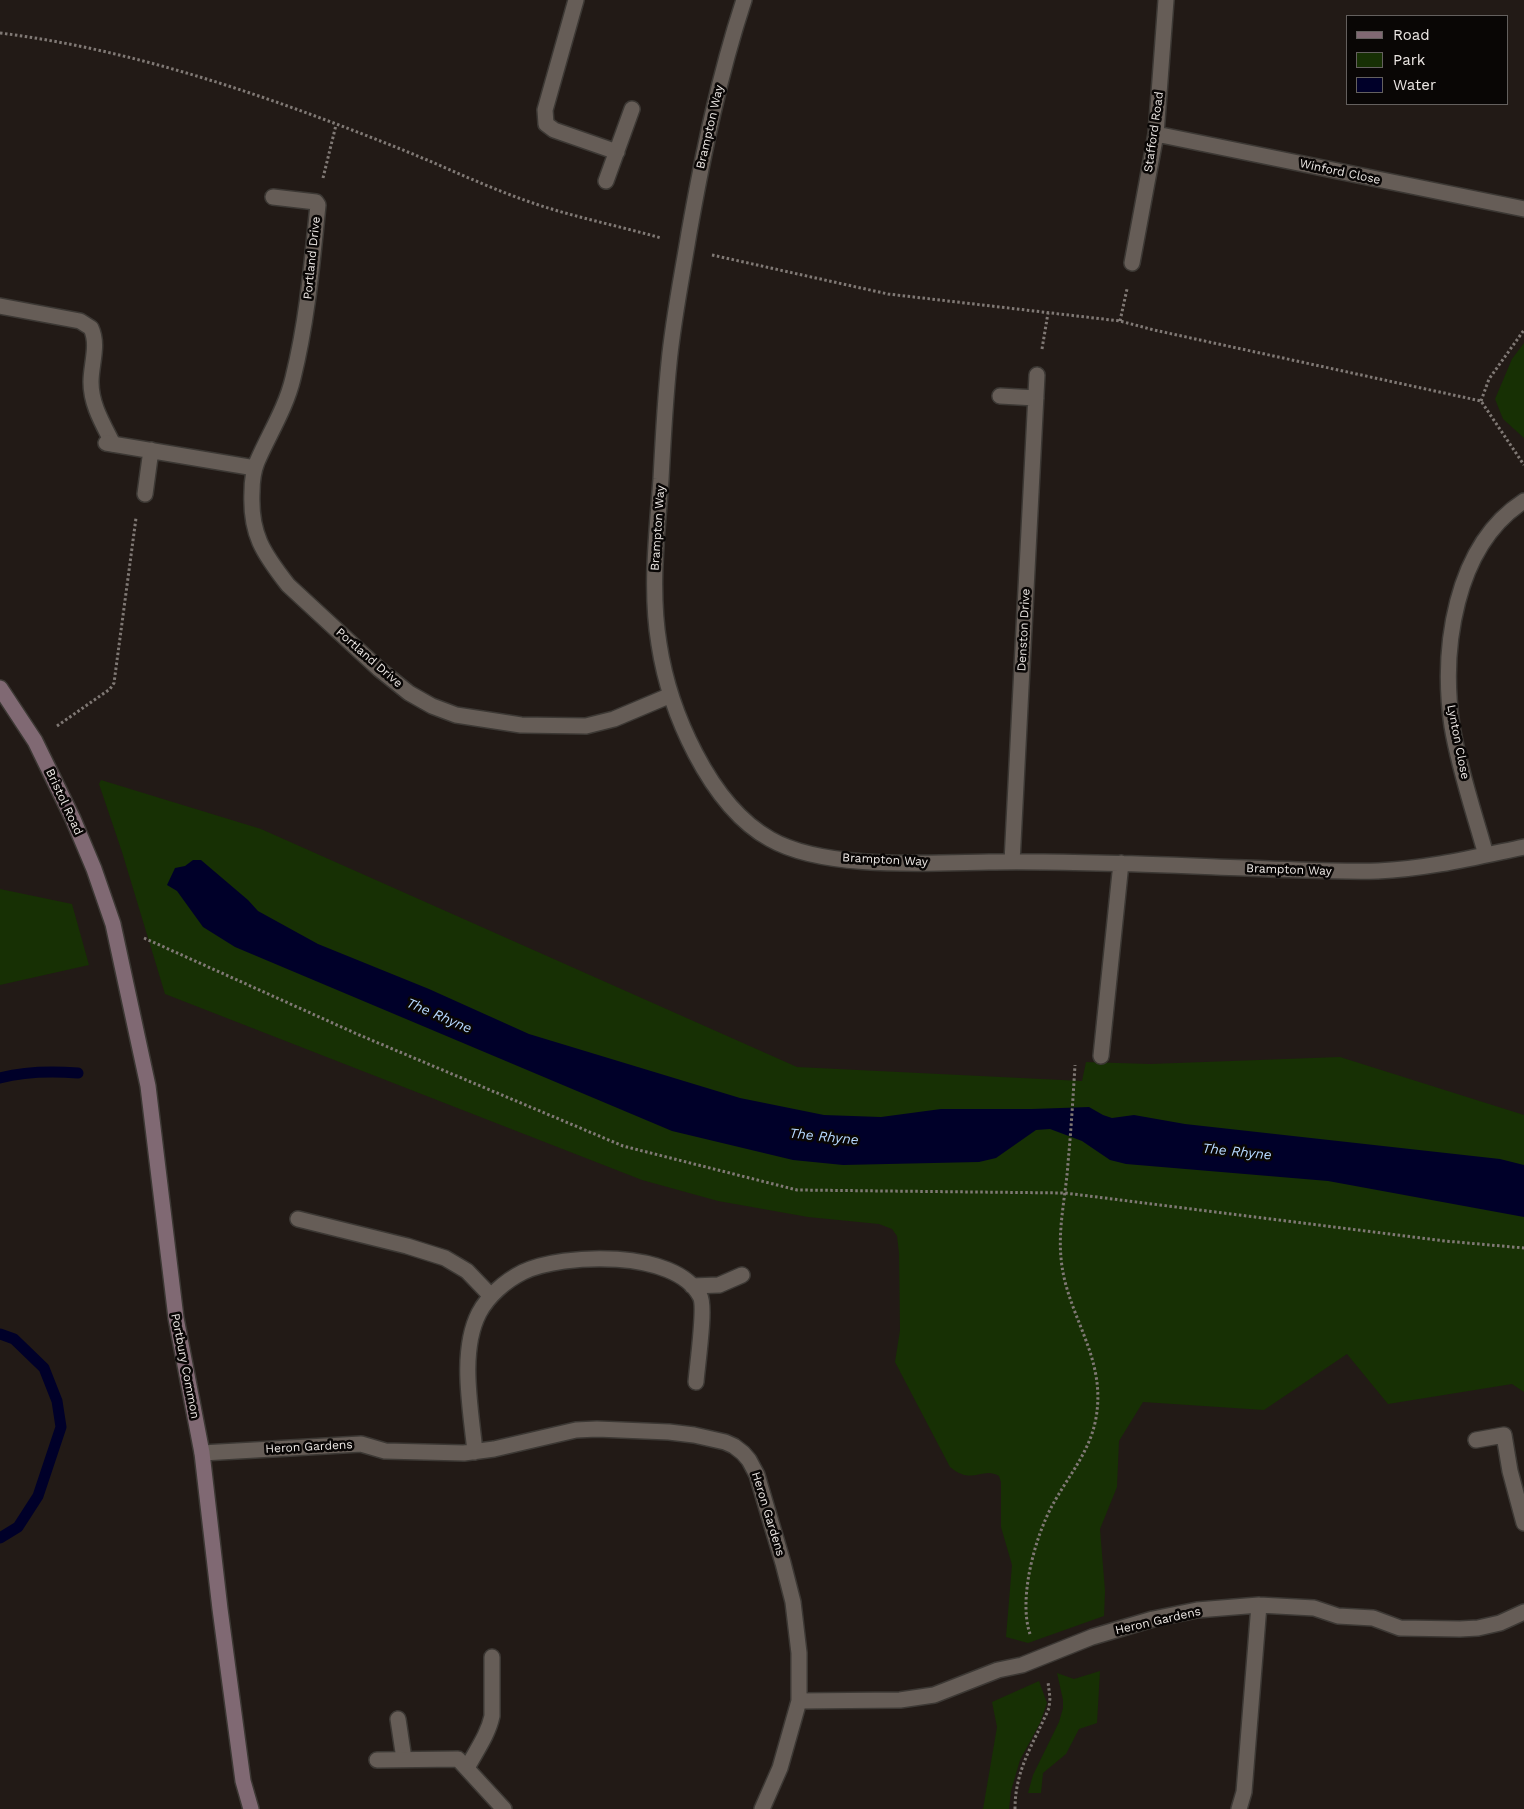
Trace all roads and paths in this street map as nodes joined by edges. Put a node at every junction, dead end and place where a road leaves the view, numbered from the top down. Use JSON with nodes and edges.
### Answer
{"nodes":[{"id":1,"x":576,"y":0,"type":"edge"},
{"id":2,"x":744,"y":0,"type":"edge"},
{"id":3,"x":1166,"y":0,"type":"edge"},
{"id":4,"x":0,"y":33,"type":"edge"},
{"id":5,"x":632,"y":109,"type":"dead end"},
{"id":6,"x":336,"y":125,"type":"junction"},
{"id":7,"x":1156,"y":134,"type":"junction"},
{"id":8,"x":617,"y":152,"type":"junction"},
{"id":9,"x":606,"y":181,"type":"dead end"},
{"id":10,"x":274,"y":197,"type":"dead end"},
{"id":11,"x":317,"y":204,"type":"junction"},
{"id":12,"x":1524,"y":209,"type":"edge"},
{"id":13,"x":687,"y":246,"type":"junction"},
{"id":14,"x":1132,"y":264,"type":"joint"},
{"id":15,"x":0,"y":306,"type":"edge"},
{"id":16,"x":1048,"y":313,"type":"junction"},
{"id":17,"x":1120,"y":321,"type":"junction"},
{"id":18,"x":1524,"y":330,"type":"edge"},
{"id":19,"x":1037,"y":375,"type":"joint"},
{"id":20,"x":1000,"y":396,"type":"dead end"},
{"id":21,"x":1036,"y":398,"type":"junction"},
{"id":22,"x":1481,"y":402,"type":"junction"},
{"id":23,"x":151,"y":450,"type":"junction"},
{"id":24,"x":1524,"y":465,"type":"edge"},
{"id":25,"x":255,"y":468,"type":"junction"},
{"id":26,"x":145,"y":494,"type":"joint"},
{"id":27,"x":1524,"y":501,"type":"edge"},
{"id":28,"x":0,"y":688,"type":"edge"},
{"id":29,"x":671,"y":695,"type":"junction"},
{"id":30,"x":35,"y":741,"type":"junction"},
{"id":31,"x":1524,"y":847,"type":"edge"},
{"id":32,"x":1486,"y":855,"type":"junction"},
{"id":33,"x":1012,"y":862,"type":"junction"},
{"id":34,"x":1121,"y":863,"type":"junction"},
{"id":35,"x":113,"y":924,"type":"junction"},
{"id":36,"x":1101,"y":1056,"type":"dead end"},
{"id":37,"x":1074,"y":1083,"type":"dead end"},
{"id":38,"x":1065,"y":1193,"type":"junction"},
{"id":39,"x":298,"y":1219,"type":"dead end"},
{"id":40,"x":1524,"y":1248,"type":"edge"},
{"id":41,"x":742,"y":1275,"type":"dead end"},
{"id":42,"x":692,"y":1286,"type":"junction"},
{"id":43,"x":491,"y":1296,"type":"junction"},
{"id":44,"x":696,"y":1382,"type":"dead end"},
{"id":45,"x":1476,"y":1440,"type":"dead end"},
{"id":46,"x":475,"y":1452,"type":"junction"},
{"id":47,"x":202,"y":1453,"type":"junction"},
{"id":48,"x":1524,"y":1524,"type":"edge"},
{"id":49,"x":1259,"y":1606,"type":"junction"},
{"id":50,"x":1524,"y":1612,"type":"edge"},
{"id":51,"x":492,"y":1657,"type":"dead end"},
{"id":52,"x":1040,"y":1657,"type":"junction"},
{"id":53,"x":799,"y":1702,"type":"junction"},
{"id":54,"x":398,"y":1720,"type":"dead end"},
{"id":55,"x":404,"y":1759,"type":"junction"},
{"id":56,"x":376,"y":1760,"type":"dead end"},
{"id":57,"x":467,"y":1768,"type":"junction"},
{"id":58,"x":251,"y":1809,"type":"edge"},
{"id":59,"x":504,"y":1809,"type":"edge"},
{"id":60,"x":762,"y":1809,"type":"edge"},
{"id":61,"x":1015,"y":1809,"type":"edge"},
{"id":62,"x":1239,"y":1809,"type":"edge"}],
"edges":[{"from":1,"to":8,"type":"street"},
{"from":2,"to":13,"type":"street","name":"Brampton Way"},
{"from":3,"to":7,"type":"street","name":"Stafford Road"},
{"from":4,"to":6,"type":"path"},
{"from":5,"to":8,"type":"street"},
{"from":6,"to":11,"type":"path"},
{"from":6,"to":13,"type":"path"},
{"from":7,"to":12,"type":"street","name":"Winford Close"},
{"from":7,"to":14,"type":"street","name":"Stafford Road"},
{"from":8,"to":9,"type":"street"},
{"from":10,"to":11,"type":"street","name":"Portland Drive"},
{"from":11,"to":25,"type":"street","name":"Portland Drive"},
{"from":13,"to":16,"type":"path"},
{"from":13,"to":29,"type":"street","name":"Brampton Way"},
{"from":14,"to":17,"type":"path"},
{"from":15,"to":23,"type":"street"},
{"from":16,"to":17,"type":"path"},
{"from":16,"to":19,"type":"path"},
{"from":17,"to":22,"type":"path"},
{"from":18,"to":22,"type":"path"},
{"from":19,"to":21,"type":"street","name":"Denston Drive"},
{"from":20,"to":21,"type":"street"},
{"from":21,"to":33,"type":"street","name":"Denston Drive"},
{"from":22,"to":24,"type":"path"},
{"from":23,"to":25,"type":"street"},
{"from":23,"to":26,"type":"street"},
{"from":25,"to":29,"type":"street","name":"Portland Drive"},
{"from":26,"to":30,"type":"path"},
{"from":27,"to":32,"type":"street","name":"Lynton Close"},
{"from":28,"to":30,"type":"main road","name":"Bristol Road"},
{"from":29,"to":33,"type":"street","name":"Brampton Way"},
{"from":30,"to":35,"type":"main road","name":"Bristol Road"},
{"from":31,"to":32,"type":"street","name":"Brampton Way"},
{"from":32,"to":34,"type":"street","name":"Brampton Way"},
{"from":33,"to":34,"type":"street","name":"Brampton Way"},
{"from":34,"to":36,"type":"street"},
{"from":35,"to":38,"type":"path"},
{"from":35,"to":47,"type":"main road","name":"Portbury Common"},
{"from":37,"to":38,"type":"path"},
{"from":38,"to":40,"type":"path"},
{"from":38,"to":52,"type":"path"},
{"from":39,"to":43,"type":"street"},
{"from":41,"to":42,"type":"street"},
{"from":42,"to":43,"type":"street"},
{"from":42,"to":44,"type":"street"},
{"from":43,"to":46,"type":"street"},
{"from":45,"to":48,"type":"street"},
{"from":46,"to":47,"type":"street","name":"Heron Gardens"},
{"from":46,"to":53,"type":"street","name":"Heron Gardens"},
{"from":47,"to":58,"type":"main road","name":"Portbury Common"},
{"from":49,"to":50,"type":"street","name":"Heron Gardens"},
{"from":49,"to":52,"type":"street","name":"Heron Gardens"},
{"from":49,"to":62,"type":"street"},
{"from":51,"to":57,"type":"street"},
{"from":52,"to":53,"type":"street","name":"Heron Gardens"},
{"from":52,"to":61,"type":"path"},
{"from":53,"to":60,"type":"street","name":"Heron Gardens"},
{"from":54,"to":55,"type":"street"},
{"from":55,"to":56,"type":"street"},
{"from":55,"to":57,"type":"street"},
{"from":57,"to":59,"type":"street"}]}
